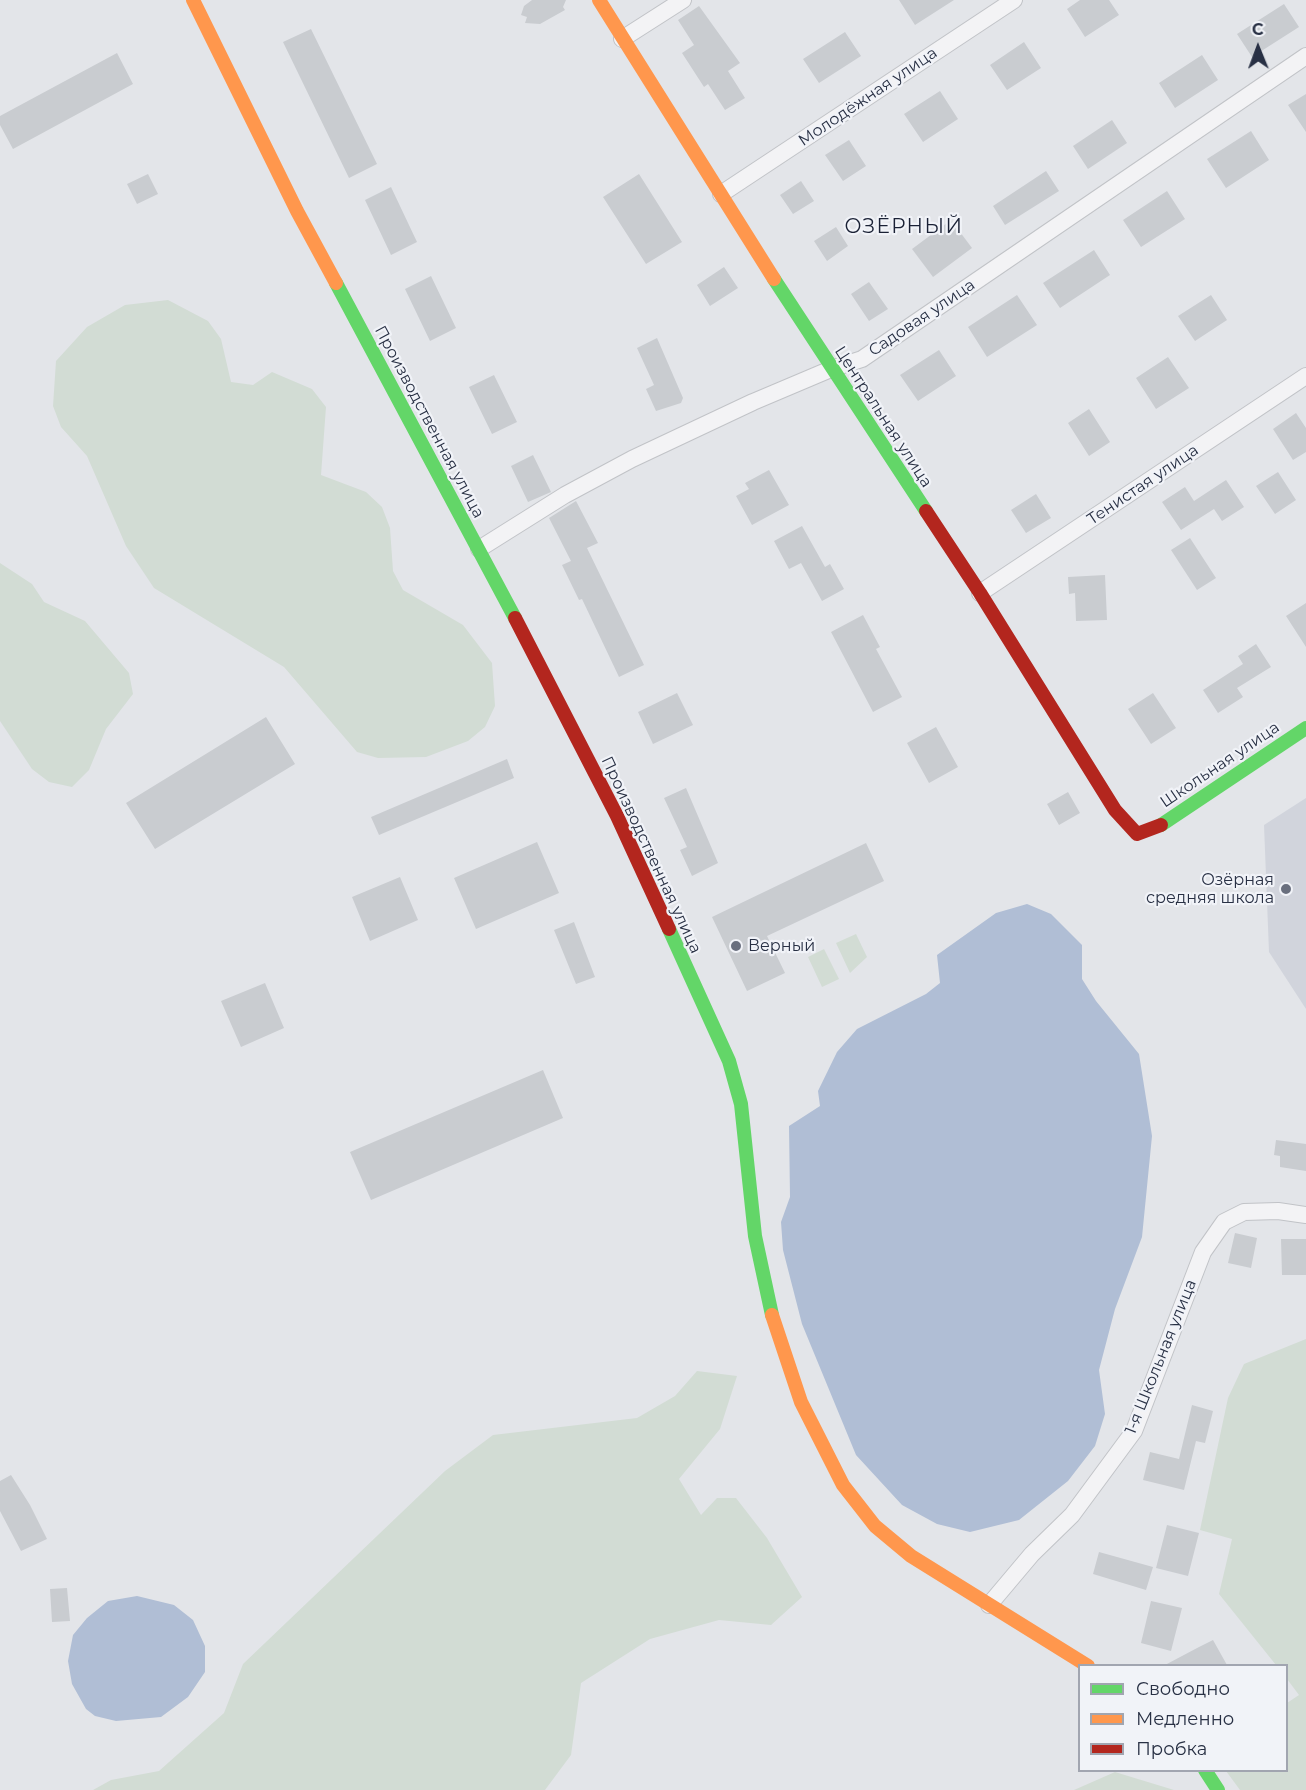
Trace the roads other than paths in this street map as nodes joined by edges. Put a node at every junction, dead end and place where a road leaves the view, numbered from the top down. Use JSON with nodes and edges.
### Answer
{"nodes":[{"id":1,"x":193,"y":0,"type":"edge"},
{"id":2,"x":599,"y":0,"type":"edge"},
{"id":3,"x":682,"y":0,"type":"edge"},
{"id":4,"x":1014,"y":0,"type":"edge"},
{"id":5,"x":622,"y":39,"type":"junction"},
{"id":6,"x":1306,"y":56,"type":"edge"},
{"id":7,"x":721,"y":194,"type":"junction"},
{"id":8,"x":831,"y":369,"type":"junction"},
{"id":9,"x":1306,"y":376,"type":"edge"},
{"id":10,"x":479,"y":549,"type":"junction"},
{"id":11,"x":980,"y":593,"type":"junction"},
{"id":12,"x":1306,"y":728,"type":"edge"},
{"id":13,"x":1153,"y":831,"type":"joint"},
{"id":14,"x":1306,"y":1215,"type":"edge"},
{"id":15,"x":988,"y":1605,"type":"junction"},
{"id":16,"x":1086,"y":1664,"type":"edge"},
{"id":17,"x":1206,"y":1772,"type":"edge"},
{"id":18,"x":1218,"y":1790,"type":"edge"}],
"edges":[{"from":1,"to":10,"type":"street","name":"Производственная улица"},
{"from":2,"to":5,"type":"street","name":"Центральная улица"},
{"from":3,"to":5,"type":"street"},
{"from":4,"to":7,"type":"street","name":"Молодёжная улица"},
{"from":5,"to":7,"type":"street","name":"Центральная улица"},
{"from":6,"to":8,"type":"street","name":"Садовая улица"},
{"from":7,"to":8,"type":"street","name":"Центральная улица"},
{"from":8,"to":10,"type":"street","name":"Садовая улица"},
{"from":8,"to":11,"type":"street","name":"Центральная улица"},
{"from":9,"to":11,"type":"street","name":"Тенистая улица"},
{"from":10,"to":15,"type":"street","name":"Производственная улица"},
{"from":11,"to":13,"type":"street","name":"Центральная улица"},
{"from":12,"to":13,"type":"street","name":"Школьная улица"},
{"from":14,"to":15,"type":"street","name":"1-я Школьная улица"},
{"from":15,"to":16,"type":"street","name":"Производственная улица"},
{"from":17,"to":18,"type":"street"}]}
